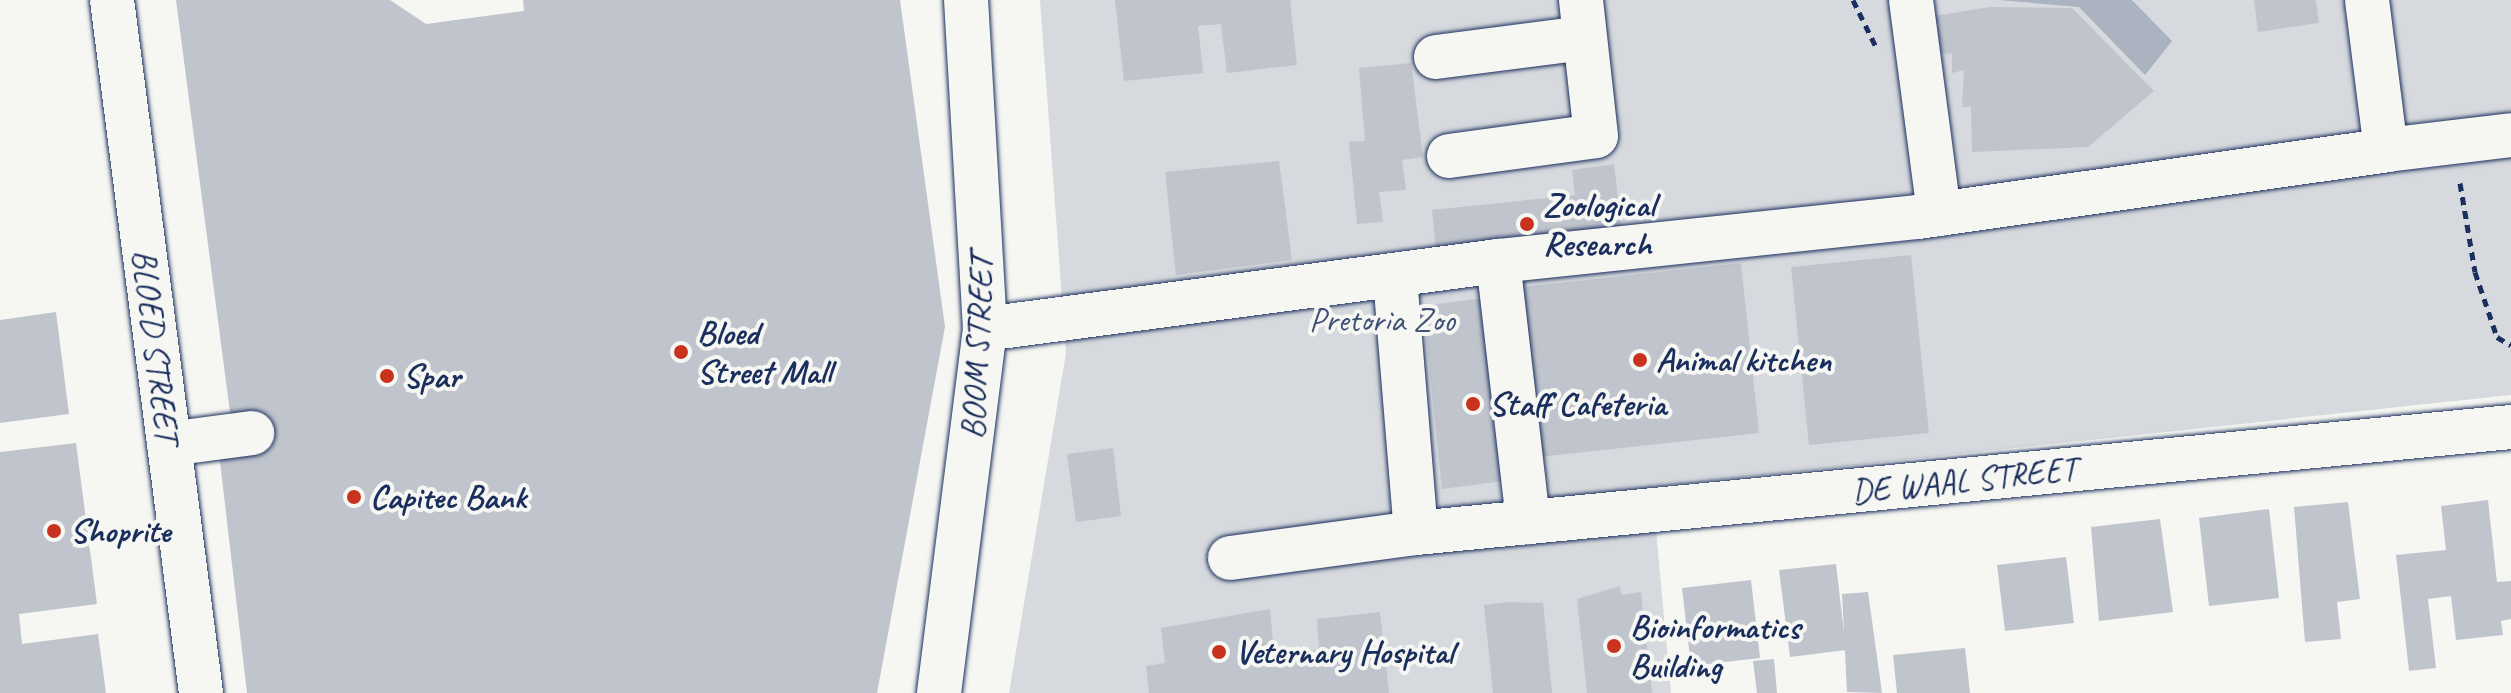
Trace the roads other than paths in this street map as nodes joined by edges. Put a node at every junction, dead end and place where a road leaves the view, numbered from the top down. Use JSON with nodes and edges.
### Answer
{"nodes":[{"id":1,"x":112,"y":0,"type":"edge"},
{"id":2,"x":966,"y":0,"type":"edge"},
{"id":3,"x":1911,"y":0,"type":"edge"},
{"id":4,"x":2367,"y":0,"type":"edge"},
{"id":5,"x":1583,"y":19,"type":"edge"},
{"id":6,"x":1436,"y":57,"type":"dead end"},
{"id":7,"x":2511,"y":135,"type":"edge"},
{"id":8,"x":2386,"y":150,"type":"junction"},
{"id":9,"x":1449,"y":156,"type":"dead end"},
{"id":10,"x":1939,"y":214,"type":"junction"},
{"id":11,"x":1498,"y":261,"type":"junction"},
{"id":12,"x":1395,"y":275,"type":"junction"},
{"id":13,"x":985,"y":329,"type":"junction"},
{"id":14,"x":2511,"y":427,"type":"edge"},
{"id":15,"x":252,"y":433,"type":"dead end"},
{"id":16,"x":169,"y":444,"type":"junction"},
{"id":17,"x":1528,"y":522,"type":"junction"},
{"id":18,"x":1416,"y":533,"type":"junction"},
{"id":19,"x":1230,"y":558,"type":"dead end"},
{"id":20,"x":201,"y":693,"type":"edge"},
{"id":21,"x":939,"y":693,"type":"edge"}],
"edges":[{"from":1,"to":16,"type":"main road","name":"BLOED STREET"},
{"from":2,"to":13,"type":"main road","name":"BOOM STREET"},
{"from":3,"to":10,"type":"main road"},
{"from":4,"to":8,"type":"main road"},
{"from":5,"to":6,"type":"main road"},
{"from":5,"to":9,"type":"main road"},
{"from":7,"to":8,"type":"main road"},
{"from":8,"to":10,"type":"main road"},
{"from":10,"to":11,"type":"main road"},
{"from":11,"to":12,"type":"main road"},
{"from":11,"to":17,"type":"main road"},
{"from":12,"to":13,"type":"main road"},
{"from":12,"to":18,"type":"main road"},
{"from":13,"to":21,"type":"main road","name":"BOOM STREET"},
{"from":14,"to":17,"type":"main road","name":"DE WAAL STREET"},
{"from":15,"to":16,"type":"main road"},
{"from":16,"to":20,"type":"main road","name":"BLOED STREET"},
{"from":17,"to":18,"type":"main road","name":"DE WAAL STREET"},
{"from":18,"to":19,"type":"main road","name":"DE WAAL STREET"}]}
